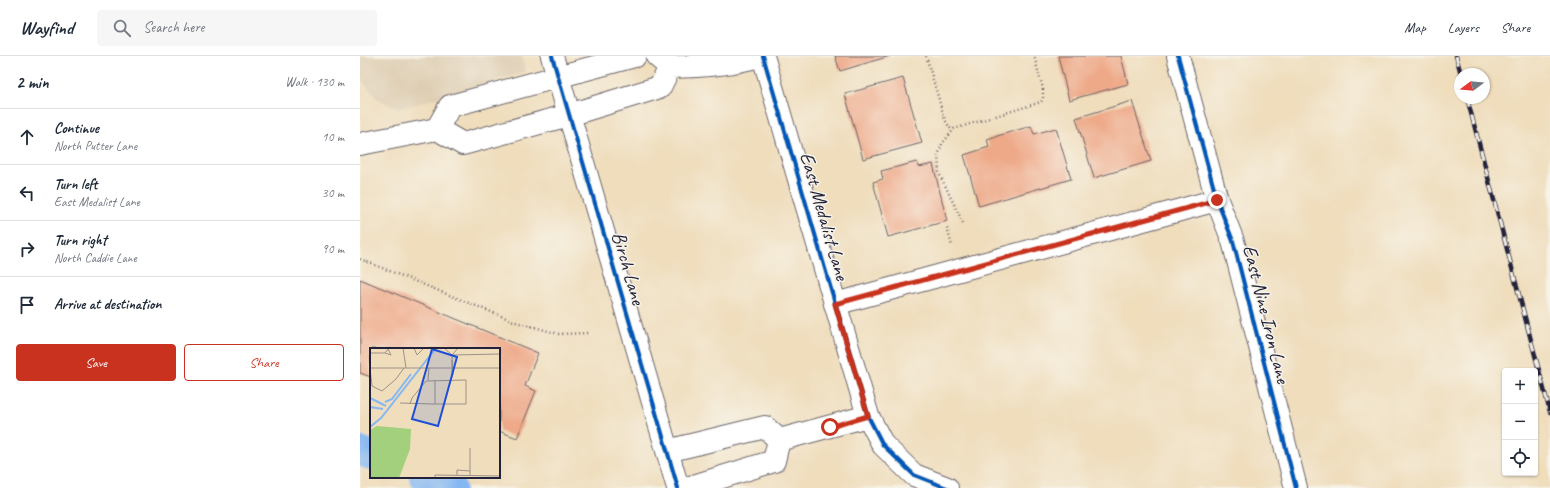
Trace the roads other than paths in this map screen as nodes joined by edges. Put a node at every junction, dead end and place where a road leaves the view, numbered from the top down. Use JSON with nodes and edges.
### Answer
{"nodes":[{"id":1,"x":552,"y":56,"type":"edge"},
{"id":2,"x":635,"y":56,"type":"edge"},
{"id":3,"x":758,"y":56,"type":"edge"},
{"id":4,"x":763,"y":56,"type":"edge"},
{"id":5,"x":1178,"y":56,"type":"edge"},
{"id":6,"x":663,"y":61,"type":"edge"},
{"id":7,"x":558,"y":76,"type":"junction"},
{"id":8,"x":569,"y":115,"type":"junction"},
{"id":9,"x":437,"y":129,"type":"junction"},
{"id":10,"x":360,"y":144,"type":"edge"},
{"id":11,"x":1217,"y":200,"type":"junction"},
{"id":12,"x":835,"y":304,"type":"junction"},
{"id":13,"x":868,"y":416,"type":"junction"},
{"id":14,"x":779,"y":440,"type":"junction"},
{"id":15,"x":667,"y":451,"type":"junction"},
{"id":16,"x":678,"y":488,"type":"edge"},
{"id":17,"x":687,"y":488,"type":"edge"},
{"id":18,"x":947,"y":488,"type":"edge"},
{"id":19,"x":1296,"y":488,"type":"edge"}],
"edges":[{"from":1,"to":7,"type":"street","name":"Birch Lane"},
{"from":2,"to":7,"type":"street"},
{"from":3,"to":6,"type":"street"},
{"from":4,"to":12,"type":"street","name":"East Medalist Lane"},
{"from":5,"to":11,"type":"street","name":"East Nine Iron Lane"},
{"from":6,"to":8,"type":"street"},
{"from":7,"to":8,"type":"street","name":"Birch Lane"},
{"from":7,"to":9,"type":"street"},
{"from":8,"to":9,"type":"street"},
{"from":8,"to":15,"type":"street","name":"Birch Lane"},
{"from":9,"to":10,"type":"street"},
{"from":11,"to":12,"type":"street"},
{"from":11,"to":19,"type":"street","name":"East Nine Iron Lane"},
{"from":12,"to":13,"type":"street","name":"East Medalist Lane"},
{"from":13,"to":14,"type":"street"},
{"from":13,"to":18,"type":"street","name":"East Medalist Lane"},
{"from":14,"to":15,"type":"street"},
{"from":14,"to":17,"type":"street"},
{"from":15,"to":16,"type":"street","name":"Birch Lane"}]}
